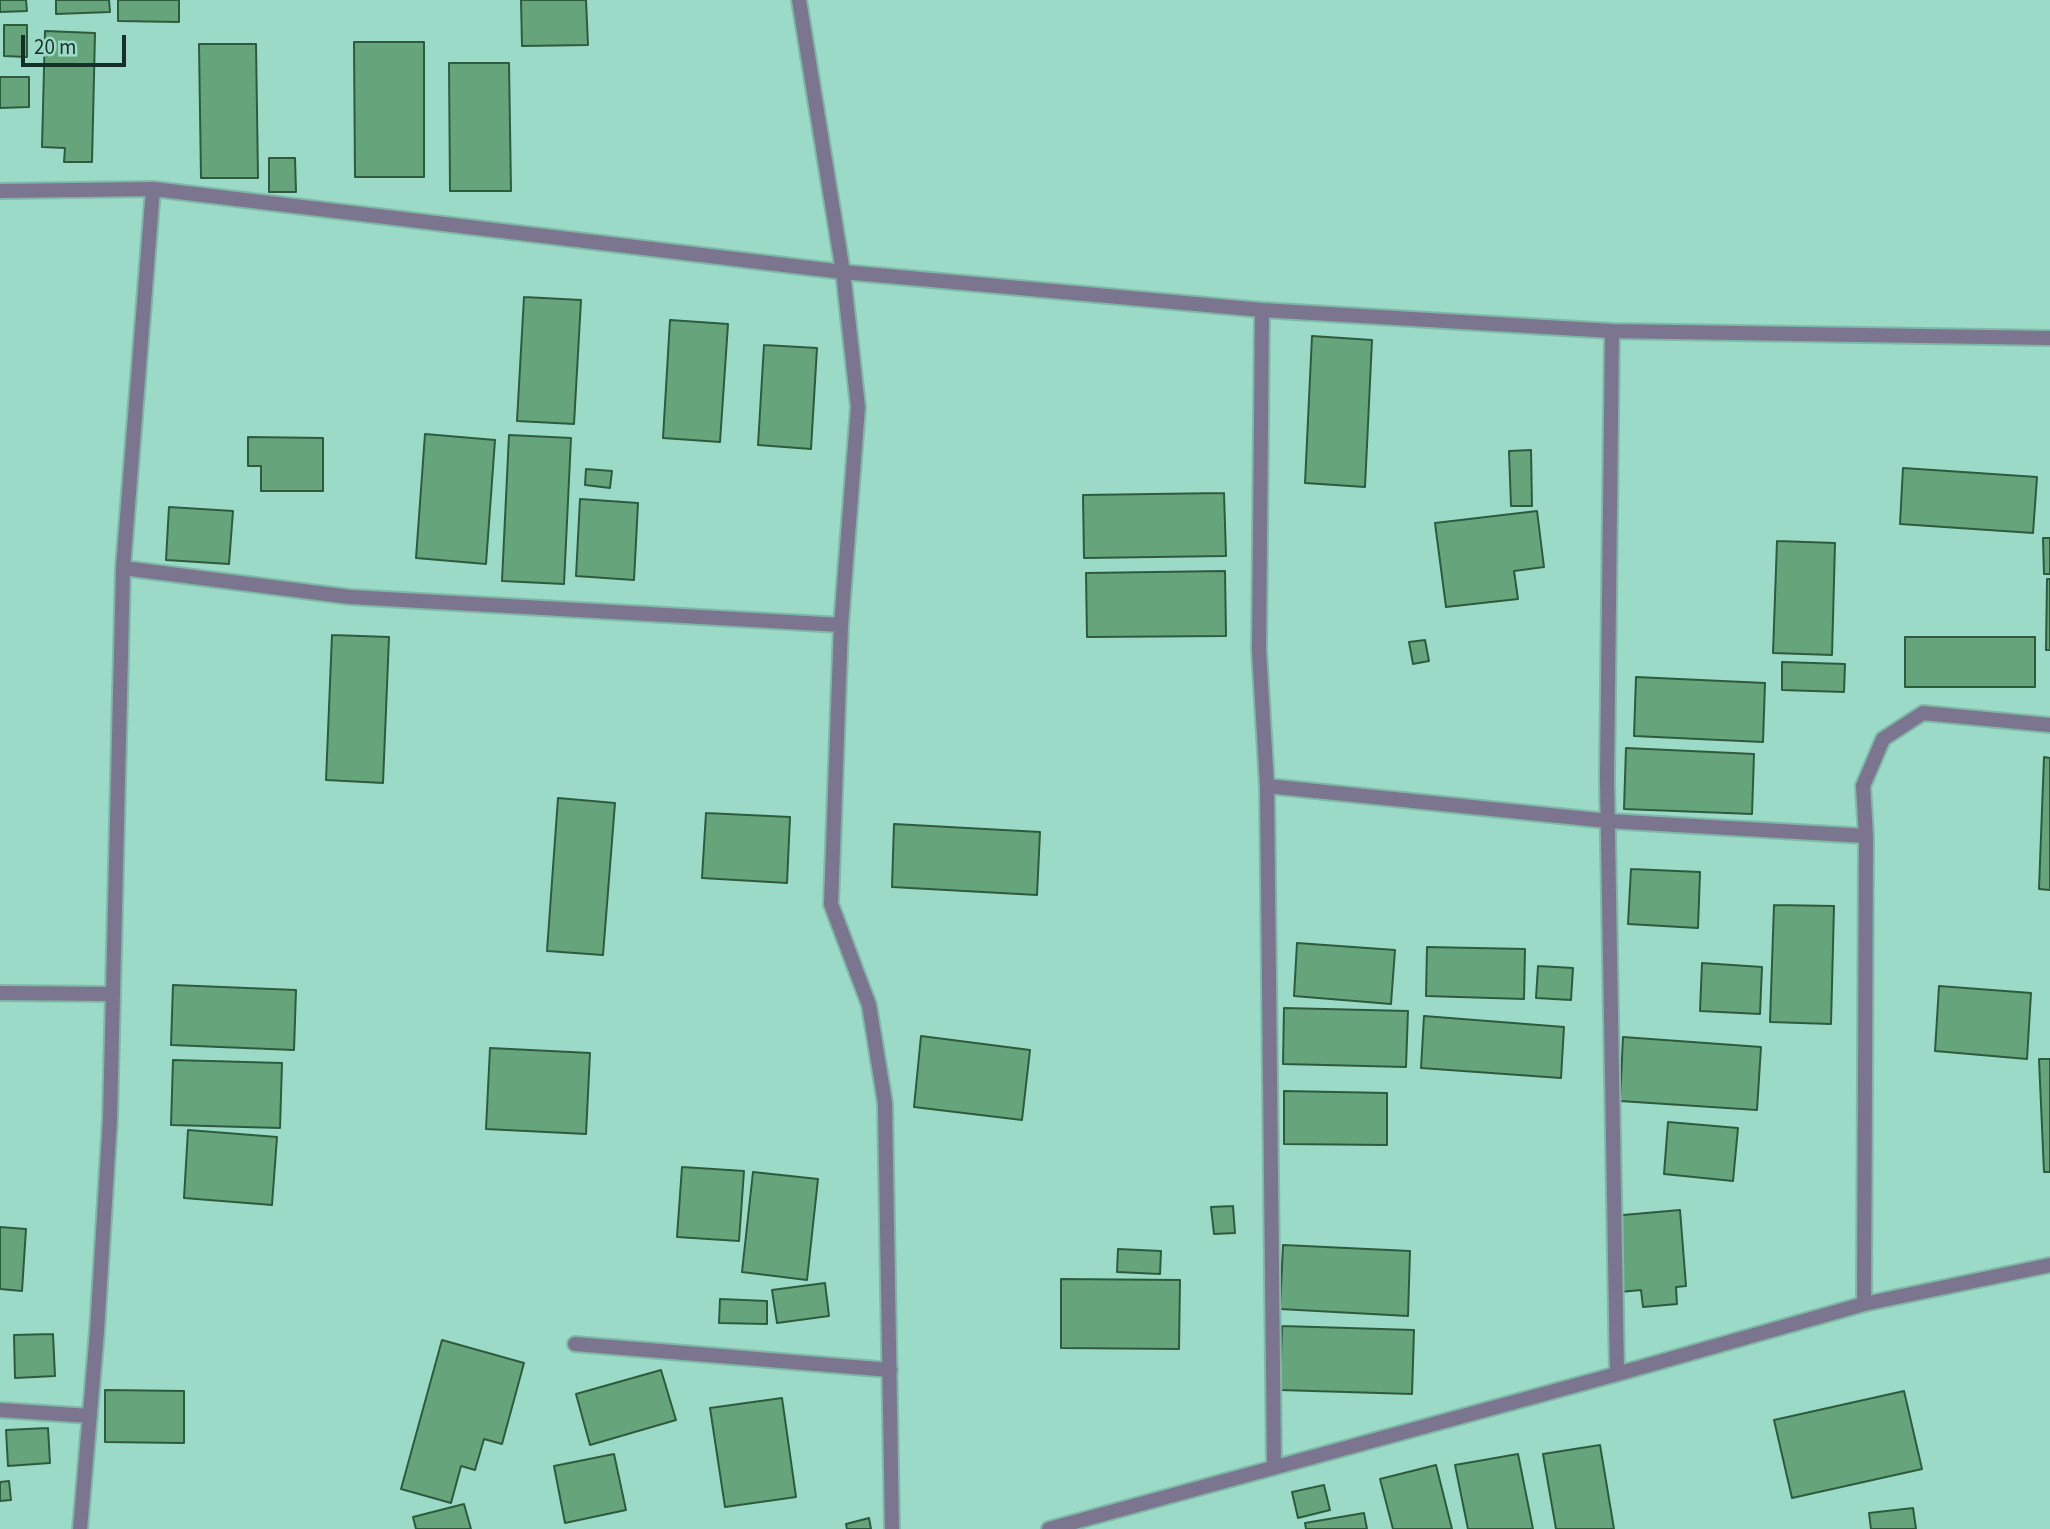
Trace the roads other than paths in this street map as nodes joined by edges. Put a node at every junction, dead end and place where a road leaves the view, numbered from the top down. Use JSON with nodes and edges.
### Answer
{"nodes":[{"id":1,"x":799,"y":0,"type":"edge"},
{"id":2,"x":153,"y":189,"type":"junction"},
{"id":3,"x":0,"y":191,"type":"edge"},
{"id":4,"x":843,"y":272,"type":"junction"},
{"id":5,"x":1262,"y":310,"type":"junction"},
{"id":6,"x":1612,"y":331,"type":"junction"},
{"id":7,"x":2050,"y":338,"type":"edge"},
{"id":8,"x":123,"y":568,"type":"junction"},
{"id":9,"x":841,"y":625,"type":"junction"},
{"id":10,"x":2050,"y":725,"type":"edge"},
{"id":11,"x":1267,"y":786,"type":"junction"},
{"id":12,"x":1608,"y":821,"type":"junction"},
{"id":13,"x":1866,"y":836,"type":"junction"},
{"id":14,"x":0,"y":993,"type":"edge"},
{"id":15,"x":111,"y":994,"type":"junction"},
{"id":16,"x":2050,"y":1265,"type":"edge"},
{"id":17,"x":1864,"y":1304,"type":"junction"},
{"id":18,"x":575,"y":1344,"type":"dead end"},
{"id":19,"x":890,"y":1370,"type":"junction"},
{"id":20,"x":1617,"y":1374,"type":"junction"},
{"id":21,"x":0,"y":1410,"type":"edge"},
{"id":22,"x":90,"y":1416,"type":"junction"},
{"id":23,"x":1274,"y":1467,"type":"junction"},
{"id":24,"x":80,"y":1529,"type":"edge"},
{"id":25,"x":892,"y":1529,"type":"edge"},
{"id":26,"x":1049,"y":1529,"type":"edge"}],
"edges":[{"from":1,"to":4,"type":"street"},
{"from":2,"to":3,"type":"street"},
{"from":2,"to":4,"type":"street"},
{"from":2,"to":8,"type":"street"},
{"from":4,"to":5,"type":"street"},
{"from":4,"to":9,"type":"street"},
{"from":5,"to":6,"type":"street"},
{"from":5,"to":11,"type":"street"},
{"from":6,"to":7,"type":"street"},
{"from":6,"to":12,"type":"street"},
{"from":8,"to":9,"type":"street"},
{"from":8,"to":15,"type":"street"},
{"from":9,"to":19,"type":"street"},
{"from":10,"to":13,"type":"street"},
{"from":11,"to":12,"type":"street"},
{"from":11,"to":23,"type":"street"},
{"from":12,"to":13,"type":"street"},
{"from":12,"to":20,"type":"street"},
{"from":13,"to":17,"type":"street"},
{"from":14,"to":15,"type":"street"},
{"from":15,"to":22,"type":"street"},
{"from":16,"to":17,"type":"street"},
{"from":17,"to":20,"type":"street"},
{"from":18,"to":19,"type":"street"},
{"from":19,"to":25,"type":"street"},
{"from":20,"to":23,"type":"street"},
{"from":21,"to":22,"type":"street"},
{"from":22,"to":24,"type":"street"},
{"from":23,"to":26,"type":"street"}]}
